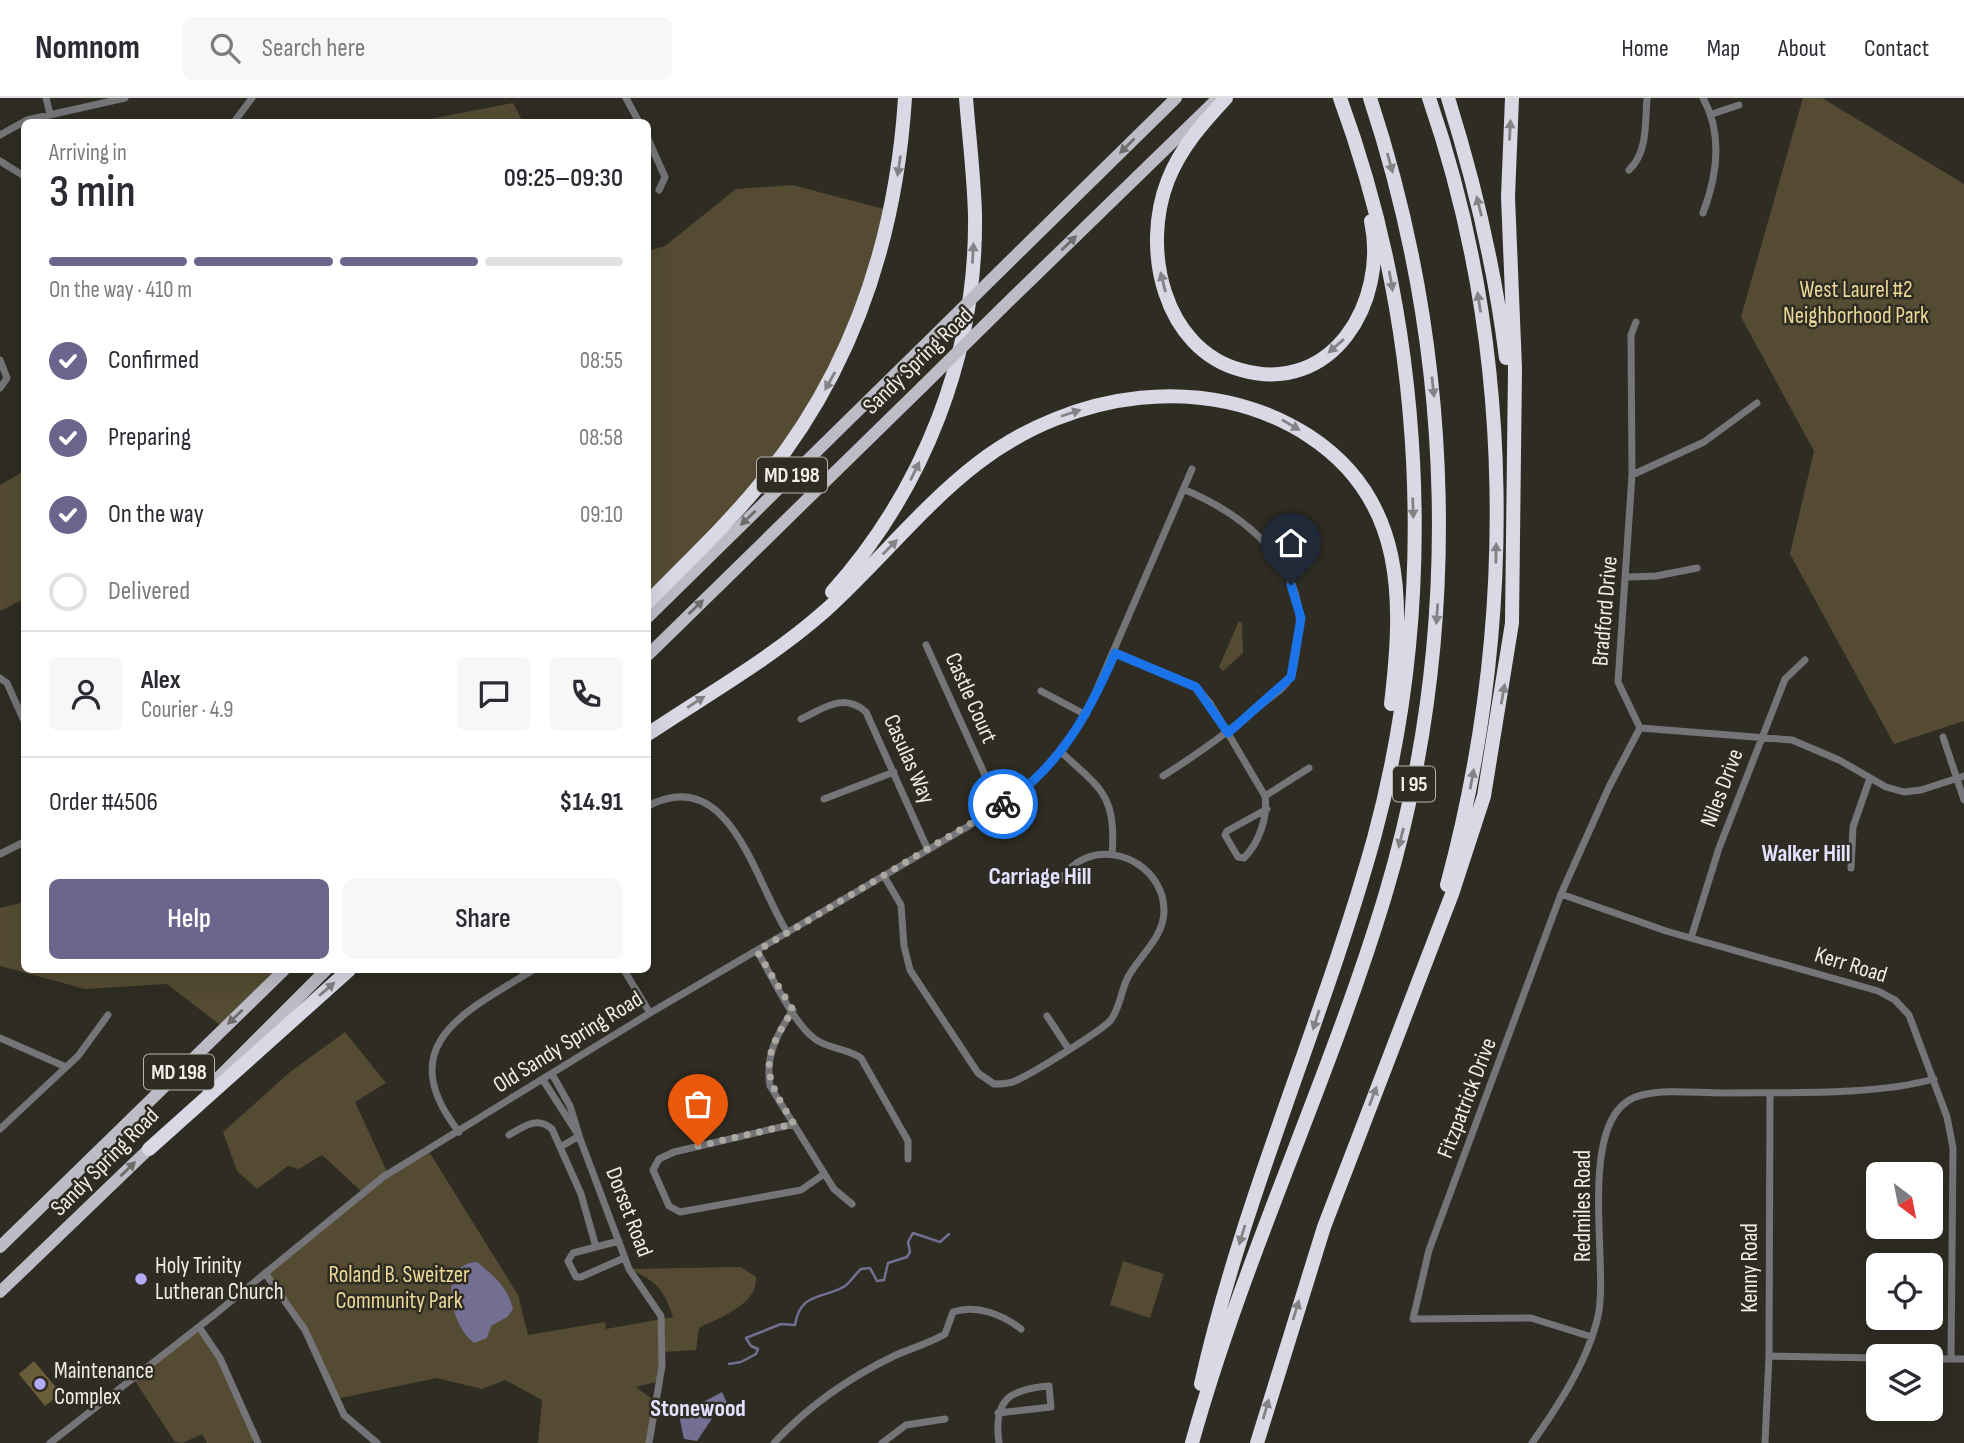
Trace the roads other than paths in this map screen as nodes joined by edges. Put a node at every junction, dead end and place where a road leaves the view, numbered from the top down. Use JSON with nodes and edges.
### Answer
{"nodes":[{"id":1,"x":46,"y":98,"type":"edge"},
{"id":2,"x":125,"y":98,"type":"edge"},
{"id":3,"x":252,"y":98,"type":"edge"},
{"id":4,"x":626,"y":98,"type":"edge"},
{"id":5,"x":905,"y":98,"type":"edge"},
{"id":6,"x":966,"y":98,"type":"edge"},
{"id":7,"x":1176,"y":98,"type":"edge"},
{"id":8,"x":1219,"y":98,"type":"edge"},
{"id":9,"x":1226,"y":98,"type":"edge"},
{"id":10,"x":1339,"y":98,"type":"edge"},
{"id":11,"x":1370,"y":98,"type":"edge"},
{"id":12,"x":1429,"y":98,"type":"edge"},
{"id":13,"x":1448,"y":98,"type":"edge"},
{"id":14,"x":1512,"y":98,"type":"edge"},
{"id":15,"x":1647,"y":98,"type":"edge"},
{"id":16,"x":1703,"y":98,"type":"edge"},
{"id":17,"x":1739,"y":105,"type":"dead end"},
{"id":18,"x":50,"y":114,"type":"junction"},
{"id":19,"x":1712,"y":114,"type":"junction"},
{"id":20,"x":31,"y":119,"type":"edge"},
{"id":21,"x":236,"y":119,"type":"edge"},
{"id":22,"x":637,"y":119,"type":"edge"},
{"id":23,"x":21,"y":123,"type":"edge"},
{"id":24,"x":0,"y":135,"type":"edge"},
{"id":25,"x":651,"y":146,"type":"edge"},
{"id":26,"x":0,"y":161,"type":"edge"},
{"id":27,"x":1629,"y":170,"type":"dead end"},
{"id":28,"x":21,"y":174,"type":"edge"},
{"id":29,"x":659,"y":190,"type":"dead end"},
{"id":30,"x":1703,"y":213,"type":"dead end"},
{"id":31,"x":1636,"y":322,"type":"dead end"},
{"id":32,"x":0,"y":360,"type":"edge"},
{"id":33,"x":0,"y":388,"type":"edge"},
{"id":34,"x":1757,"y":403,"type":"dead end"},
{"id":35,"x":1192,"y":469,"type":"dead end"},
{"id":36,"x":1632,"y":475,"type":"junction"},
{"id":37,"x":1183,"y":489,"type":"junction"},
{"id":38,"x":1514,"y":492,"type":"junction"},
{"id":39,"x":1697,"y":568,"type":"dead end"},
{"id":40,"x":1628,"y":577,"type":"junction"},
{"id":41,"x":651,"y":600,"type":"edge"},
{"id":42,"x":651,"y":614,"type":"edge"},
{"id":43,"x":926,"y":645,"type":"dead end"},
{"id":44,"x":651,"y":652,"type":"edge"},
{"id":45,"x":1115,"y":653,"type":"junction"},
{"id":46,"x":1805,"y":660,"type":"dead end"},
{"id":47,"x":745,"y":670,"type":"junction"},
{"id":48,"x":0,"y":678,"type":"edge"},
{"id":49,"x":1041,"y":691,"type":"dead end"},
{"id":50,"x":21,"y":714,"type":"edge"},
{"id":51,"x":1086,"y":715,"type":"junction"},
{"id":52,"x":801,"y":719,"type":"dead end"},
{"id":53,"x":1640,"y":728,"type":"junction"},
{"id":54,"x":651,"y":732,"type":"edge"},
{"id":55,"x":1228,"y":733,"type":"junction"},
{"id":56,"x":1943,"y":737,"type":"dead end"},
{"id":57,"x":1762,"y":738,"type":"junction"},
{"id":58,"x":1061,"y":752,"type":"junction"},
{"id":59,"x":1309,"y":768,"type":"dead end"},
{"id":60,"x":894,"y":772,"type":"junction"},
{"id":61,"x":1163,"y":776,"type":"dead end"},
{"id":62,"x":1961,"y":777,"type":"edge"},
{"id":63,"x":1870,"y":778,"type":"junction"},
{"id":64,"x":1265,"y":796,"type":"junction"},
{"id":65,"x":824,"y":799,"type":"dead end"},
{"id":66,"x":1964,"y":800,"type":"edge"},
{"id":67,"x":651,"y":805,"type":"edge"},
{"id":68,"x":999,"y":806,"type":"junction"},
{"id":69,"x":1267,"y":809,"type":"junction"},
{"id":70,"x":21,"y":844,"type":"edge"},
{"id":71,"x":928,"y":850,"type":"junction"},
{"id":72,"x":0,"y":854,"type":"edge"},
{"id":73,"x":1112,"y":854,"type":"junction"},
{"id":74,"x":1851,"y":868,"type":"dead end"},
{"id":75,"x":884,"y":876,"type":"junction"},
{"id":76,"x":1058,"y":882,"type":"dead end"},
{"id":77,"x":1561,"y":894,"type":"junction"},
{"id":78,"x":787,"y":932,"type":"junction"},
{"id":79,"x":1691,"y":938,"type":"junction"},
{"id":80,"x":757,"y":951,"type":"junction"},
{"id":81,"x":1336,"y":955,"type":"junction"},
{"id":82,"x":281,"y":973,"type":"edge"},
{"id":83,"x":323,"y":973,"type":"edge"},
{"id":84,"x":346,"y":973,"type":"edge"},
{"id":85,"x":528,"y":973,"type":"edge"},
{"id":86,"x":626,"y":973,"type":"edge"},
{"id":87,"x":1414,"y":986,"type":"junction"},
{"id":88,"x":793,"y":1010,"type":"junction"},
{"id":89,"x":650,"y":1013,"type":"junction"},
{"id":90,"x":108,"y":1015,"type":"dead end"},
{"id":91,"x":1047,"y":1016,"type":"dead end"},
{"id":92,"x":0,"y":1038,"type":"edge"},
{"id":93,"x":1068,"y":1048,"type":"junction"},
{"id":94,"x":66,"y":1067,"type":"junction"},
{"id":95,"x":552,"y":1074,"type":"junction"},
{"id":96,"x":1934,"y":1079,"type":"junction"},
{"id":97,"x":543,"y":1080,"type":"junction"},
{"id":98,"x":1770,"y":1094,"type":"junction"},
{"id":99,"x":794,"y":1124,"type":"junction"},
{"id":100,"x":0,"y":1129,"type":"edge"},
{"id":101,"x":459,"y":1132,"type":"junction"},
{"id":102,"x":509,"y":1135,"type":"dead end"},
{"id":103,"x":579,"y":1136,"type":"junction"},
{"id":104,"x":562,"y":1146,"type":"junction"},
{"id":105,"x":149,"y":1149,"type":"junction"},
{"id":106,"x":908,"y":1159,"type":"dead end"},
{"id":107,"x":824,"y":1174,"type":"junction"},
{"id":108,"x":852,"y":1204,"type":"dead end"},
{"id":109,"x":619,"y":1241,"type":"junction"},
{"id":110,"x":0,"y":1245,"type":"edge"},
{"id":111,"x":596,"y":1247,"type":"junction"},
{"id":112,"x":624,"y":1258,"type":"junction"},
{"id":113,"x":265,"y":1273,"type":"junction"},
{"id":114,"x":3,"y":1290,"type":"edge"},
{"id":115,"x":199,"y":1327,"type":"junction"},
{"id":116,"x":1021,"y":1329,"type":"dead end"},
{"id":117,"x":1592,"y":1337,"type":"junction"},
{"id":118,"x":1769,"y":1356,"type":"junction"},
{"id":119,"x":1866,"y":1358,"type":"edge"},
{"id":120,"x":1943,"y":1359,"type":"edge"},
{"id":121,"x":1951,"y":1359,"type":"junction"},
{"id":122,"x":1964,"y":1359,"type":"edge"},
{"id":123,"x":998,"y":1413,"type":"junction"},
{"id":124,"x":945,"y":1419,"type":"dead end"},
{"id":125,"x":50,"y":1443,"type":"edge"},
{"id":126,"x":258,"y":1443,"type":"edge"},
{"id":127,"x":377,"y":1443,"type":"edge"},
{"id":128,"x":649,"y":1443,"type":"edge"},
{"id":129,"x":774,"y":1443,"type":"edge"},
{"id":130,"x":882,"y":1443,"type":"edge"},
{"id":131,"x":999,"y":1443,"type":"edge"},
{"id":132,"x":1191,"y":1443,"type":"edge"},
{"id":133,"x":1257,"y":1443,"type":"edge"},
{"id":134,"x":1532,"y":1443,"type":"edge"},
{"id":135,"x":1765,"y":1443,"type":"edge"}],
"edges":[{"from":1,"to":18,"type":"street"},
{"from":2,"to":18,"type":"street"},
{"from":3,"to":21,"type":"street"},
{"from":4,"to":22,"type":"street"},
{"from":5,"to":41,"type":"highway","one_way":true},
{"from":47,"to":6,"type":"highway","one_way":true},
{"from":7,"to":42,"type":"main road","name":"Sandy Spring Road","number":"MD 198","one_way":true,"bridge":true},
{"from":44,"to":8,"type":"main road","name":"Sandy Spring Road","number":"MD 198","one_way":true,"bridge":true},
{"from":10,"to":9,"type":"highway","one_way":true},
{"from":10,"to":81,"type":"highway","one_way":true},
{"from":11,"to":132,"type":"highway","number":"I 95","one_way":true},
{"from":87,"to":12,"type":"highway","number":"I 95","one_way":true},
{"from":38,"to":13,"type":"highway","one_way":true},
{"from":38,"to":14,"type":"highway","one_way":true},
{"from":15,"to":27,"type":"street"},
{"from":16,"to":19,"type":"street"},
{"from":17,"to":19,"type":"street"},
{"from":18,"to":20,"type":"street"},
{"from":19,"to":30,"type":"street"},
{"from":23,"to":24,"type":"street"},
{"from":25,"to":29,"type":"street"},
{"from":26,"to":28,"type":"street"},
{"from":31,"to":36,"type":"street","name":"Bradford Drive"},
{"from":32,"to":33,"type":"street"},
{"from":34,"to":36,"type":"street"},
{"from":35,"to":37,"type":"street","name":"Old Sandy Spring Road"},
{"from":36,"to":40,"type":"street","name":"Bradford Drive"},
{"from":37,"to":45,"type":"street","name":"Old Sandy Spring Road"},
{"from":37,"to":55,"type":"street"},
{"from":87,"to":38,"type":"highway","one_way":true},
{"from":39,"to":40,"type":"street"},
{"from":40,"to":53,"type":"street","name":"Bradford Drive"},
{"from":43,"to":68,"type":"street","name":"Castle Court"},
{"from":45,"to":51,"type":"street","name":"Old Sandy Spring Road"},
{"from":45,"to":55,"type":"street"},
{"from":46,"to":57,"type":"street","name":"Niles Drive"},
{"from":54,"to":47,"type":"highway","one_way":true},
{"from":47,"to":81,"type":"highway","one_way":true},
{"from":48,"to":50,"type":"street"},
{"from":49,"to":51,"type":"street"},
{"from":51,"to":58,"type":"street","name":"Old Sandy Spring Road"},
{"from":52,"to":60,"type":"street","name":"Casulas Way"},
{"from":53,"to":57,"type":"street"},
{"from":53,"to":77,"type":"street","name":"Fitzpatrick Drive"},
{"from":55,"to":61,"type":"street"},
{"from":55,"to":64,"type":"street"},
{"from":56,"to":62,"type":"street"},
{"from":57,"to":63,"type":"street"},
{"from":57,"to":79,"type":"street","name":"Niles Drive"},
{"from":58,"to":68,"type":"street","name":"Old Sandy Spring Road"},
{"from":58,"to":73,"type":"street"},
{"from":59,"to":64,"type":"street"},
{"from":60,"to":65,"type":"street"},
{"from":60,"to":71,"type":"street","name":"Casulas Way"},
{"from":62,"to":63,"type":"street"},
{"from":62,"to":66,"type":"street"},
{"from":63,"to":74,"type":"street"},
{"from":64,"to":69,"type":"street"},
{"from":67,"to":78,"type":"street"},
{"from":68,"to":71,"type":"street","name":"Old Sandy Spring Road"},
{"from":69,"to":69,"type":"street"},
{"from":70,"to":72,"type":"street"},
{"from":71,"to":75,"type":"street","name":"Old Sandy Spring Road"},
{"from":73,"to":76,"type":"street"},
{"from":73,"to":93,"type":"street"},
{"from":75,"to":78,"type":"street","name":"Old Sandy Spring Road"},
{"from":75,"to":93,"type":"street"},
{"from":77,"to":79,"type":"street","name":"Kerr Road"},
{"from":77,"to":117,"type":"street","name":"Fitzpatrick Drive"},
{"from":78,"to":80,"type":"street","name":"Old Sandy Spring Road"},
{"from":79,"to":96,"type":"street","name":"Kerr Road"},
{"from":80,"to":88,"type":"street"},
{"from":80,"to":89,"type":"street","name":"Old Sandy Spring Road"},
{"from":81,"to":132,"type":"highway","one_way":true},
{"from":82,"to":110,"type":"main road","name":"Sandy Spring Road","number":"MD 198","one_way":true},
{"from":83,"to":105,"type":"main road","name":"Sandy Spring Road","number":"MD 198"},
{"from":105,"to":84,"type":"highway","one_way":true},
{"from":85,"to":101,"type":"street"},
{"from":86,"to":89,"type":"street"},
{"from":133,"to":87,"type":"highway","number":"I 95","one_way":true},
{"from":88,"to":99,"type":"street"},
{"from":88,"to":106,"type":"street"},
{"from":89,"to":95,"type":"street","name":"Old Sandy Spring Road"},
{"from":90,"to":94,"type":"street"},
{"from":91,"to":93,"type":"street"},
{"from":92,"to":94,"type":"street"},
{"from":94,"to":100,"type":"street"},
{"from":95,"to":97,"type":"street","name":"Old Sandy Spring Road"},
{"from":95,"to":103,"type":"street"},
{"from":96,"to":98,"type":"street","name":"Redmiles Road"},
{"from":96,"to":121,"type":"street","name":"Kerr Road"},
{"from":97,"to":101,"type":"street","name":"Old Sandy Spring Road"},
{"from":97,"to":103,"type":"street","name":"Dorset Road"},
{"from":98,"to":117,"type":"street","name":"Redmiles Road"},
{"from":98,"to":118,"type":"street","name":"Kenny Road"},
{"from":99,"to":107,"type":"street"},
{"from":99,"to":107,"type":"street"},
{"from":101,"to":113,"type":"street","name":"Old Sandy Spring Road"},
{"from":102,"to":104,"type":"street"},
{"from":103,"to":104,"type":"street"},
{"from":103,"to":109,"type":"street","name":"Dorset Road"},
{"from":104,"to":111,"type":"street"},
{"from":114,"to":105,"type":"main road","name":"Sandy Spring Road","number":"MD 198","one_way":true},
{"from":107,"to":108,"type":"street"},
{"from":109,"to":111,"type":"street"},
{"from":109,"to":112,"type":"street","name":"Dorset Road"},
{"from":111,"to":112,"type":"street"},
{"from":112,"to":128,"type":"street","name":"Dorset Road"},
{"from":113,"to":115,"type":"street","name":"Old Sandy Spring Road"},
{"from":113,"to":127,"type":"street"},
{"from":115,"to":125,"type":"street","name":"Old Sandy Spring Road"},
{"from":115,"to":126,"type":"street"},
{"from":116,"to":129,"type":"street"},
{"from":117,"to":134,"type":"street","name":"Redmiles Road"},
{"from":118,"to":119,"type":"street"},
{"from":118,"to":135,"type":"street","name":"Kenny Road"},
{"from":120,"to":121,"type":"street"},
{"from":121,"to":122,"type":"street"},
{"from":123,"to":123,"type":"street"},
{"from":123,"to":131,"type":"street"},
{"from":124,"to":130,"type":"street"}]}
